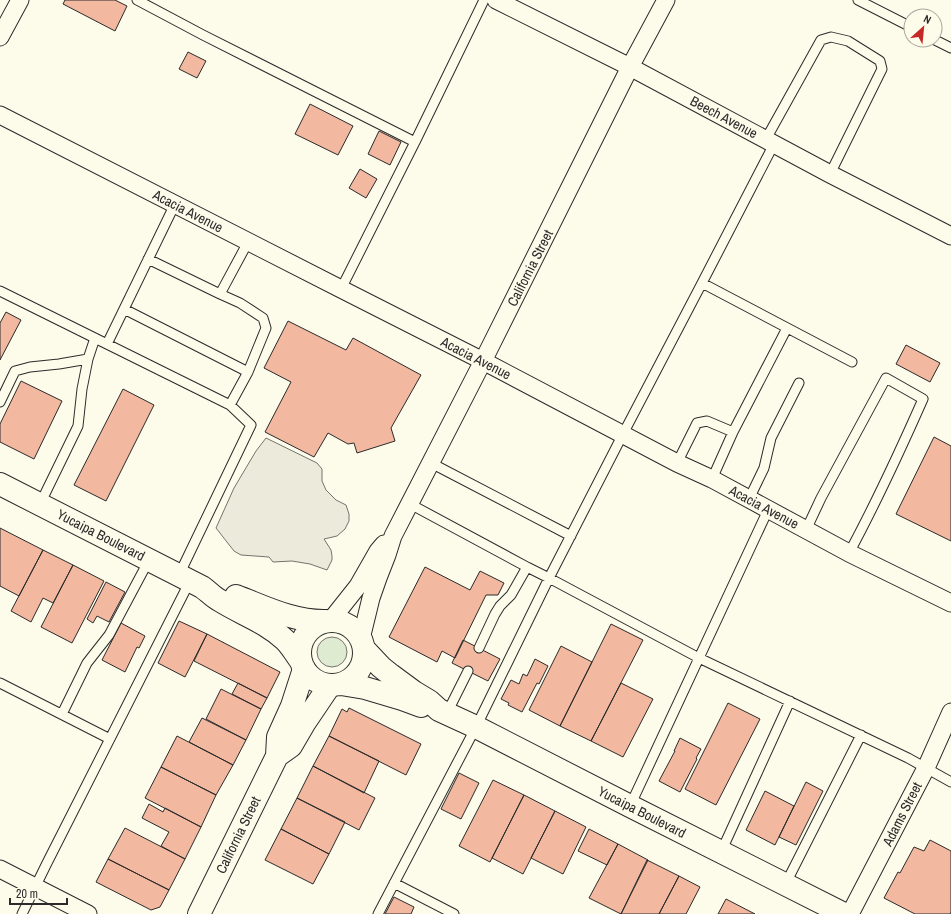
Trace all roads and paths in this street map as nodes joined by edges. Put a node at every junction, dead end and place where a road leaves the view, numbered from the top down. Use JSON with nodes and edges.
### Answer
{"nodes":[{"id":1,"x":20,"y":0,"type":"edge"},
{"id":2,"x":137,"y":0,"type":"edge"},
{"id":3,"x":484,"y":0,"type":"edge"},
{"id":4,"x":496,"y":0,"type":"edge"},
{"id":5,"x":666,"y":0,"type":"edge"},
{"id":6,"x":858,"y":0,"type":"edge"},
{"id":7,"x":903,"y":23,"type":"edge"},
{"id":8,"x":0,"y":37,"type":"edge"},
{"id":9,"x":630,"y":67,"type":"junction"},
{"id":10,"x":0,"y":115,"type":"edge"},
{"id":11,"x":770,"y":141,"type":"junction"},
{"id":12,"x":415,"y":142,"type":"junction"},
{"id":13,"x":830,"y":174,"type":"junction"},
{"id":14,"x":175,"y":204,"type":"junction"},
{"id":15,"x":951,"y":236,"type":"edge"},
{"id":16,"x":248,"y":242,"type":"junction"},
{"id":17,"x":148,"y":259,"type":"junction"},
{"id":18,"x":702,"y":283,"type":"junction"},
{"id":19,"x":341,"y":289,"type":"junction"},
{"id":20,"x":0,"y":291,"type":"edge"},
{"id":21,"x":220,"y":294,"type":"junction"},
{"id":22,"x":124,"y":309,"type":"junction"},
{"id":23,"x":787,"y":328,"type":"junction"},
{"id":24,"x":94,"y":338,"type":"junction"},
{"id":25,"x":107,"y":344,"type":"junction"},
{"id":26,"x":88,"y":359,"type":"junction"},
{"id":27,"x":483,"y":361,"type":"junction"},
{"id":28,"x":852,"y":362,"type":"dead end"},
{"id":29,"x":248,"y":372,"type":"junction"},
{"id":30,"x":799,"y":383,"type":"dead end"},
{"id":31,"x":0,"y":402,"type":"edge"},
{"id":32,"x":230,"y":405,"type":"junction"},
{"id":33,"x":733,"y":432,"type":"junction"},
{"id":34,"x":622,"y":434,"type":"junction"},
{"id":35,"x":431,"y":463,"type":"junction"},
{"id":36,"x":677,"y":463,"type":"junction"},
{"id":37,"x":712,"y":479,"type":"junction"},
{"id":38,"x":0,"y":484,"type":"edge"},
{"id":39,"x":749,"y":499,"type":"junction"},
{"id":40,"x":40,"y":504,"type":"junction"},
{"id":41,"x":410,"y":504,"type":"junction"},
{"id":42,"x":768,"y":510,"type":"junction"},
{"id":43,"x":806,"y":530,"type":"junction"},
{"id":44,"x":393,"y":536,"type":"junction"},
{"id":45,"x":571,"y":536,"type":"junction"},
{"id":46,"x":849,"y":553,"type":"junction"},
{"id":47,"x":149,"y":560,"type":"junction"},
{"id":48,"x":527,"y":567,"type":"junction"},
{"id":49,"x":549,"y":578,"type":"junction"},
{"id":50,"x":190,"y":581,"type":"junction"},
{"id":51,"x":951,"y":603,"type":"edge"},
{"id":52,"x":328,"y":620,"type":"junction"},
{"id":53,"x":363,"y":644,"type":"junction"},
{"id":54,"x":479,"y":648,"type":"dead end"},
{"id":55,"x":699,"y":658,"type":"junction"},
{"id":56,"x":302,"y":665,"type":"junction"},
{"id":57,"x":468,"y":671,"type":"dead end"},
{"id":58,"x":0,"y":683,"type":"edge"},
{"id":59,"x":336,"y":685,"type":"junction"},
{"id":60,"x":790,"y":701,"type":"junction"},
{"id":61,"x":443,"y":712,"type":"junction"},
{"id":62,"x":951,"y":712,"type":"edge"},
{"id":63,"x":62,"y":714,"type":"junction"},
{"id":64,"x":476,"y":727,"type":"junction"},
{"id":65,"x":861,"y":735,"type":"junction"},
{"id":66,"x":110,"y":739,"type":"junction"},
{"id":67,"x":277,"y":756,"type":"junction"},
{"id":68,"x":926,"y":768,"type":"junction"},
{"id":69,"x":951,"y":782,"type":"edge"},
{"id":70,"x":630,"y":806,"type":"junction"},
{"id":71,"x":721,"y":852,"type":"junction"},
{"id":72,"x":0,"y":869,"type":"edge"},
{"id":73,"x":394,"y":883,"type":"junction"},
{"id":74,"x":785,"y":885,"type":"junction"},
{"id":75,"x":35,"y":887,"type":"junction"},
{"id":76,"x":22,"y":914,"type":"edge"},
{"id":77,"x":88,"y":914,"type":"edge"},
{"id":78,"x":199,"y":914,"type":"edge"},
{"id":79,"x":378,"y":914,"type":"edge"},
{"id":80,"x":454,"y":914,"type":"edge"},
{"id":81,"x":844,"y":914,"type":"edge"},
{"id":82,"x":850,"y":914,"type":"edge"}],
"edges":[{"from":1,"to":8,"type":"street"},
{"from":2,"to":12,"type":"lane"},
{"from":3,"to":12,"type":"lane"},
{"from":4,"to":9,"type":"street","name":"Beech Avenue"},
{"from":5,"to":9,"type":"street","name":"California Street"},
{"from":6,"to":7,"type":"lane"},
{"from":9,"to":11,"type":"street","name":"Beech Avenue"},
{"from":9,"to":27,"type":"street","name":"California Street"},
{"from":10,"to":14,"type":"street","name":"Acacia Avenue"},
{"from":11,"to":13,"type":"street","name":"Beech Avenue"},
{"from":11,"to":13,"type":"lane"},
{"from":11,"to":18,"type":"lane"},
{"from":12,"to":19,"type":"lane"},
{"from":13,"to":15,"type":"street","name":"Beech Avenue"},
{"from":14,"to":16,"type":"street","name":"Acacia Avenue"},
{"from":14,"to":17,"type":"lane"},
{"from":16,"to":19,"type":"street","name":"Acacia Avenue"},
{"from":16,"to":21,"type":"lane"},
{"from":17,"to":21,"type":"lane"},
{"from":17,"to":22,"type":"lane"},
{"from":18,"to":23,"type":"lane"},
{"from":18,"to":34,"type":"lane"},
{"from":19,"to":27,"type":"street","name":"Acacia Avenue"},
{"from":20,"to":24,"type":"lane"},
{"from":21,"to":29,"type":"lane"},
{"from":22,"to":25,"type":"lane"},
{"from":22,"to":29,"type":"lane"},
{"from":23,"to":28,"type":"lane"},
{"from":23,"to":33,"type":"lane"},
{"from":24,"to":25,"type":"lane"},
{"from":24,"to":26,"type":"lane"},
{"from":25,"to":32,"type":"lane"},
{"from":26,"to":31,"type":"lane"},
{"from":26,"to":40,"type":"lane"},
{"from":27,"to":34,"type":"street","name":"Acacia Avenue"},
{"from":27,"to":35,"type":"street","name":"California Street"},
{"from":29,"to":32,"type":"lane"},
{"from":30,"to":39,"type":"lane"},
{"from":32,"to":50,"type":"lane"},
{"from":33,"to":36,"type":"lane"},
{"from":33,"to":37,"type":"lane"},
{"from":34,"to":36,"type":"street","name":"Acacia Avenue"},
{"from":34,"to":45,"type":"lane"},
{"from":35,"to":41,"type":"street","name":"California Street"},
{"from":35,"to":45,"type":"lane"},
{"from":36,"to":37,"type":"street","name":"Acacia Avenue"},
{"from":37,"to":39,"type":"street","name":"Acacia Avenue"},
{"from":38,"to":40,"type":"main road","name":"Yucaipa Boulevard"},
{"from":39,"to":42,"type":"street","name":"Acacia Avenue"},
{"from":40,"to":47,"type":"main road","name":"Yucaipa Boulevard"},
{"from":41,"to":44,"type":"street","name":"California Street"},
{"from":41,"to":48,"type":"lane"},
{"from":42,"to":43,"type":"street","name":"Acacia Avenue"},
{"from":42,"to":55,"type":"lane"},
{"from":43,"to":46,"type":"street","name":"Acacia Avenue"},
{"from":43,"to":46,"type":"lane"},
{"from":44,"to":52,"type":"street","name":"California Street"},
{"from":44,"to":53,"type":"street","name":"California Street"},
{"from":45,"to":49,"type":"lane"},
{"from":46,"to":51,"type":"street","name":"Acacia Avenue"},
{"from":47,"to":50,"type":"main road","name":"Yucaipa Boulevard"},
{"from":47,"to":63,"type":"lane"},
{"from":48,"to":49,"type":"lane"},
{"from":48,"to":54,"type":"lane"},
{"from":49,"to":55,"type":"lane"},
{"from":49,"to":64,"type":"lane"},
{"from":50,"to":52,"type":"main road","name":"Yucaipa Boulevard"},
{"from":50,"to":56,"type":"main road","name":"Yucaipa Boulevard"},
{"from":50,"to":66,"type":"lane"},
{"from":52,"to":53,"type":"main road"},
{"from":52,"to":56,"type":"main road"},
{"from":53,"to":59,"type":"main road"},
{"from":53,"to":61,"type":"main road","name":"Yucaipa Boulevard"},
{"from":55,"to":60,"type":"lane"},
{"from":55,"to":70,"type":"lane"},
{"from":56,"to":59,"type":"main road"},
{"from":56,"to":67,"type":"main road","name":"California Street"},
{"from":57,"to":61,"type":"lane"},
{"from":58,"to":63,"type":"lane"},
{"from":59,"to":61,"type":"main road","name":"Yucaipa Boulevard"},
{"from":59,"to":67,"type":"main road","name":"California Street"},
{"from":60,"to":65,"type":"lane"},
{"from":60,"to":71,"type":"lane"},
{"from":61,"to":64,"type":"main road","name":"Yucaipa Boulevard"},
{"from":62,"to":68,"type":"street","name":"Adams Street"},
{"from":63,"to":66,"type":"lane"},
{"from":64,"to":70,"type":"main road","name":"Yucaipa Boulevard"},
{"from":64,"to":73,"type":"lane"},
{"from":65,"to":68,"type":"lane"},
{"from":65,"to":74,"type":"lane"},
{"from":66,"to":75,"type":"lane"},
{"from":67,"to":78,"type":"main road","name":"California Street"},
{"from":68,"to":69,"type":"lane"},
{"from":68,"to":82,"type":"street","name":"Adams Street"},
{"from":70,"to":71,"type":"main road","name":"Yucaipa Boulevard"},
{"from":71,"to":74,"type":"main road","name":"Yucaipa Boulevard"},
{"from":72,"to":75,"type":"street"},
{"from":73,"to":79,"type":"lane"},
{"from":73,"to":80,"type":"lane"},
{"from":74,"to":81,"type":"main road","name":"Yucaipa Boulevard"},
{"from":75,"to":76,"type":"lane"},
{"from":75,"to":77,"type":"street"}]}
